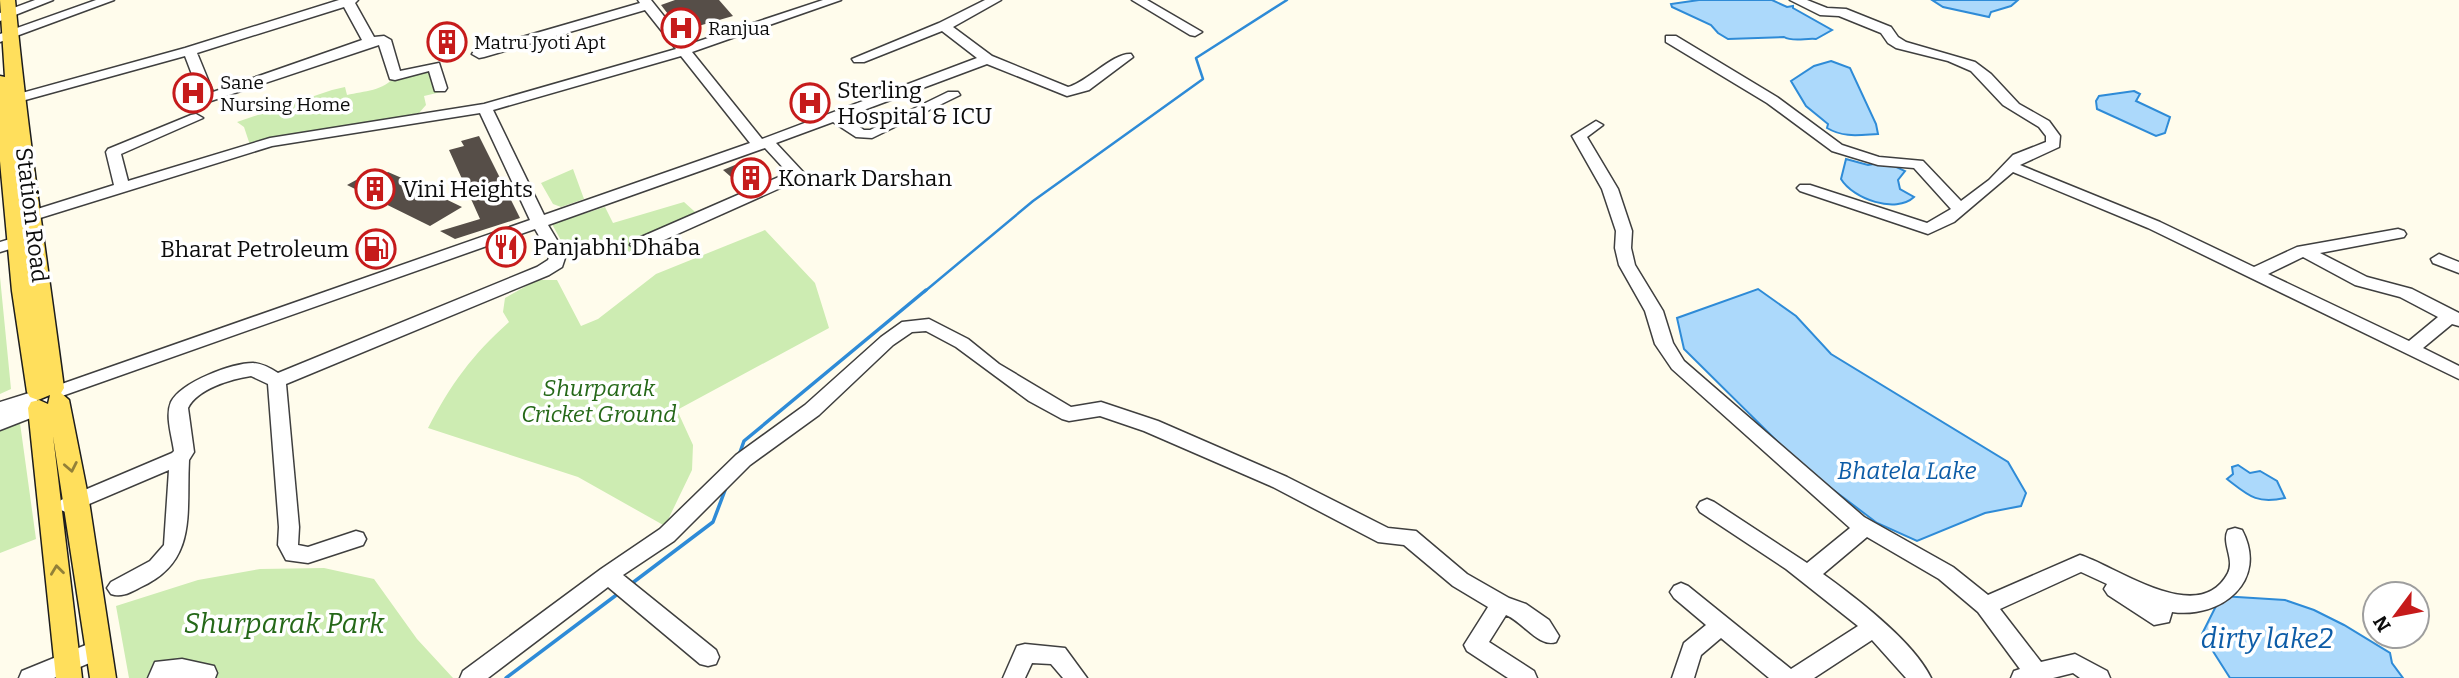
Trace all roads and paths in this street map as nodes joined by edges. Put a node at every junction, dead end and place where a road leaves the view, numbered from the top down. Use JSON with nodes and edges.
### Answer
{"nodes":[{"id":1,"x":47,"y":0,"type":"edge"},
{"id":2,"x":108,"y":0,"type":"edge"},
{"id":3,"x":835,"y":0,"type":"edge"},
{"id":4,"x":995,"y":0,"type":"edge"},
{"id":5,"x":1796,"y":0,"type":"edge"},
{"id":6,"x":350,"y":1,"type":"edge"},
{"id":7,"x":1145,"y":1,"type":"edge"},
{"id":8,"x":646,"y":2,"type":"edge"},
{"id":9,"x":320,"y":5,"type":"edge"},
{"id":10,"x":5,"y":10,"type":"edge"},
{"id":11,"x":944,"y":26,"type":"junction"},
{"id":12,"x":1195,"y":32,"type":"dead end"},
{"id":13,"x":5,"y":37,"type":"edge"},
{"id":14,"x":1671,"y":39,"type":"dead end"},
{"id":15,"x":370,"y":42,"type":"junction"},
{"id":16,"x":190,"y":51,"type":"junction"},
{"id":17,"x":683,"y":51,"type":"junction"},
{"id":18,"x":479,"y":54,"type":"dead end"},
{"id":19,"x":1126,"y":57,"type":"dead end"},
{"id":20,"x":859,"y":59,"type":"dead end"},
{"id":21,"x":988,"y":59,"type":"junction"},
{"id":22,"x":0,"y":69,"type":"edge"},
{"id":23,"x":440,"y":88,"type":"dead end"},
{"id":24,"x":953,"y":95,"type":"dead end"},
{"id":25,"x":6,"y":105,"type":"edge"},
{"id":26,"x":485,"y":108,"type":"junction"},
{"id":27,"x":835,"y":117,"type":"junction"},
{"id":28,"x":196,"y":118,"type":"dead end"},
{"id":29,"x":1596,"y":125,"type":"dead end"},
{"id":30,"x":763,"y":144,"type":"junction"},
{"id":31,"x":2010,"y":166,"type":"junction"},
{"id":32,"x":122,"y":188,"type":"junction"},
{"id":33,"x":1805,"y":188,"type":"dead end"},
{"id":34,"x":1959,"y":209,"type":"junction"},
{"id":35,"x":24,"y":218,"type":"junction"},
{"id":36,"x":539,"y":222,"type":"junction"},
{"id":37,"x":2398,"y":234,"type":"dead end"},
{"id":38,"x":17,"y":242,"type":"edge"},
{"id":39,"x":638,"y":245,"type":"dead end"},
{"id":40,"x":2303,"y":251,"type":"junction"},
{"id":41,"x":2440,"y":259,"type":"dead end"},
{"id":42,"x":2459,"y":268,"type":"edge"},
{"id":43,"x":2255,"y":273,"type":"junction"},
{"id":44,"x":2455,"y":318,"type":"edge"},
{"id":45,"x":2411,"y":349,"type":"junction"},
{"id":46,"x":2459,"y":373,"type":"edge"},
{"id":47,"x":277,"y":382,"type":"junction"},
{"id":48,"x":45,"y":398,"type":"junction"},
{"id":49,"x":0,"y":409,"type":"edge"},
{"id":50,"x":0,"y":423,"type":"edge"},
{"id":51,"x":179,"y":458,"type":"junction"},
{"id":52,"x":78,"y":501,"type":"junction"},
{"id":53,"x":1707,"y":508,"type":"dead end"},
{"id":54,"x":51,"y":512,"type":"junction"},
{"id":55,"x":1865,"y":527,"type":"junction"},
{"id":56,"x":2235,"y":536,"type":"dead end"},
{"id":57,"x":356,"y":538,"type":"dead end"},
{"id":58,"x":1809,"y":573,"type":"junction"},
{"id":59,"x":620,"y":584,"type":"junction"},
{"id":60,"x":118,"y":588,"type":"dead end"},
{"id":61,"x":1681,"y":592,"type":"dead end"},
{"id":62,"x":1501,"y":604,"type":"junction"},
{"id":63,"x":1986,"y":606,"type":"junction"},
{"id":64,"x":93,"y":610,"type":"junction"},
{"id":65,"x":63,"y":622,"type":"junction"},
{"id":66,"x":1721,"y":625,"type":"junction"},
{"id":67,"x":1874,"y":627,"type":"junction"},
{"id":68,"x":1548,"y":636,"type":"dead end"},
{"id":69,"x":99,"y":649,"type":"junction"},
{"id":70,"x":708,"y":657,"type":"dead end"},
{"id":71,"x":68,"y":670,"type":"edge"},
{"id":72,"x":206,"y":673,"type":"dead end"},
{"id":73,"x":2030,"y":677,"type":"edge"},
{"id":74,"x":30,"y":678,"type":"edge"},
{"id":75,"x":103,"y":678,"type":"edge"},
{"id":76,"x":159,"y":678,"type":"edge"},
{"id":77,"x":471,"y":678,"type":"edge"},
{"id":78,"x":1014,"y":678,"type":"edge"},
{"id":79,"x":1076,"y":678,"type":"edge"},
{"id":80,"x":1526,"y":678,"type":"edge"},
{"id":81,"x":1683,"y":678,"type":"edge"},
{"id":82,"x":1785,"y":678,"type":"edge"},
{"id":83,"x":1796,"y":678,"type":"edge"},
{"id":84,"x":1920,"y":678,"type":"edge"},
{"id":85,"x":2099,"y":678,"type":"edge"}],
"edges":[{"from":1,"to":10,"type":"street"},
{"from":2,"to":13,"type":"street"},
{"from":3,"to":17,"type":"street"},
{"from":4,"to":11,"type":"street"},
{"from":5,"to":31,"type":"street"},
{"from":6,"to":9,"type":"street"},
{"from":6,"to":15,"type":"street"},
{"from":7,"to":12,"type":"street"},
{"from":8,"to":17,"type":"street"},
{"from":8,"to":18,"type":"street"},
{"from":9,"to":16,"type":"street"},
{"from":10,"to":13,"type":"main road","name":"Station Road"},
{"from":11,"to":20,"type":"street"},
{"from":11,"to":21,"type":"street"},
{"from":13,"to":25,"type":"main road","name":"Station Road"},
{"from":14,"to":34,"type":"street"},
{"from":15,"to":16,"type":"street"},
{"from":15,"to":23,"type":"street"},
{"from":16,"to":25,"type":"street"},
{"from":17,"to":26,"type":"street"},
{"from":17,"to":30,"type":"street"},
{"from":19,"to":21,"type":"street"},
{"from":21,"to":27,"type":"street"},
{"from":22,"to":25,"type":"main road","name":"Station Road"},
{"from":24,"to":27,"type":"street"},
{"from":25,"to":35,"type":"main road","name":"Station Road"},
{"from":26,"to":32,"type":"street"},
{"from":26,"to":36,"type":"street"},
{"from":27,"to":30,"type":"street"},
{"from":28,"to":32,"type":"street"},
{"from":29,"to":55,"type":"street"},
{"from":30,"to":36,"type":"street"},
{"from":30,"to":39,"type":"street"},
{"from":31,"to":34,"type":"street"},
{"from":31,"to":43,"type":"street"},
{"from":32,"to":35,"type":"street"},
{"from":33,"to":34,"type":"street"},
{"from":35,"to":38,"type":"main road","name":"Station Road"},
{"from":36,"to":47,"type":"street"},
{"from":36,"to":48,"type":"street"},
{"from":37,"to":40,"type":"street"},
{"from":38,"to":48,"type":"main road","name":"Station Road"},
{"from":40,"to":43,"type":"street"},
{"from":40,"to":44,"type":"street"},
{"from":41,"to":42,"type":"street"},
{"from":43,"to":45,"type":"street"},
{"from":44,"to":45,"type":"street"},
{"from":45,"to":46,"type":"street"},
{"from":47,"to":51,"type":"street"},
{"from":47,"to":57,"type":"street"},
{"from":48,"to":49,"type":"street"},
{"from":48,"to":50,"type":"street"},
{"from":48,"to":52,"type":"main road","name":"Station Road","one_way":true},
{"from":48,"to":54,"type":"main road","name":"Station Road"},
{"from":51,"to":52,"type":"street"},
{"from":51,"to":60,"type":"street"},
{"from":52,"to":54,"type":"street"},
{"from":52,"to":64,"type":"main road","name":"Station Road"},
{"from":53,"to":58,"type":"street"},
{"from":65,"to":54,"type":"main road","name":"Station Road","one_way":true},
{"from":55,"to":58,"type":"street"},
{"from":55,"to":63,"type":"street"},
{"from":56,"to":63,"type":"street"},
{"from":58,"to":67,"type":"street"},
{"from":59,"to":62,"type":"street"},
{"from":59,"to":70,"type":"street"},
{"from":59,"to":77,"type":"street"},
{"from":61,"to":66,"type":"street"},
{"from":62,"to":68,"type":"street"},
{"from":62,"to":80,"type":"street"},
{"from":63,"to":73,"type":"street"},
{"from":64,"to":65,"type":"main road"},
{"from":64,"to":69,"type":"main road","name":"Station Road"},
{"from":65,"to":71,"type":"main road","name":"Station Road"},
{"from":66,"to":81,"type":"street"},
{"from":66,"to":82,"type":"street"},
{"from":67,"to":83,"type":"street"},
{"from":67,"to":84,"type":"street"},
{"from":69,"to":71,"type":"street"},
{"from":69,"to":75,"type":"main road","name":"Station Road"},
{"from":71,"to":74,"type":"street"},
{"from":72,"to":76,"type":"street"},
{"from":73,"to":85,"type":"street"},
{"from":78,"to":79,"type":"street"}]}
